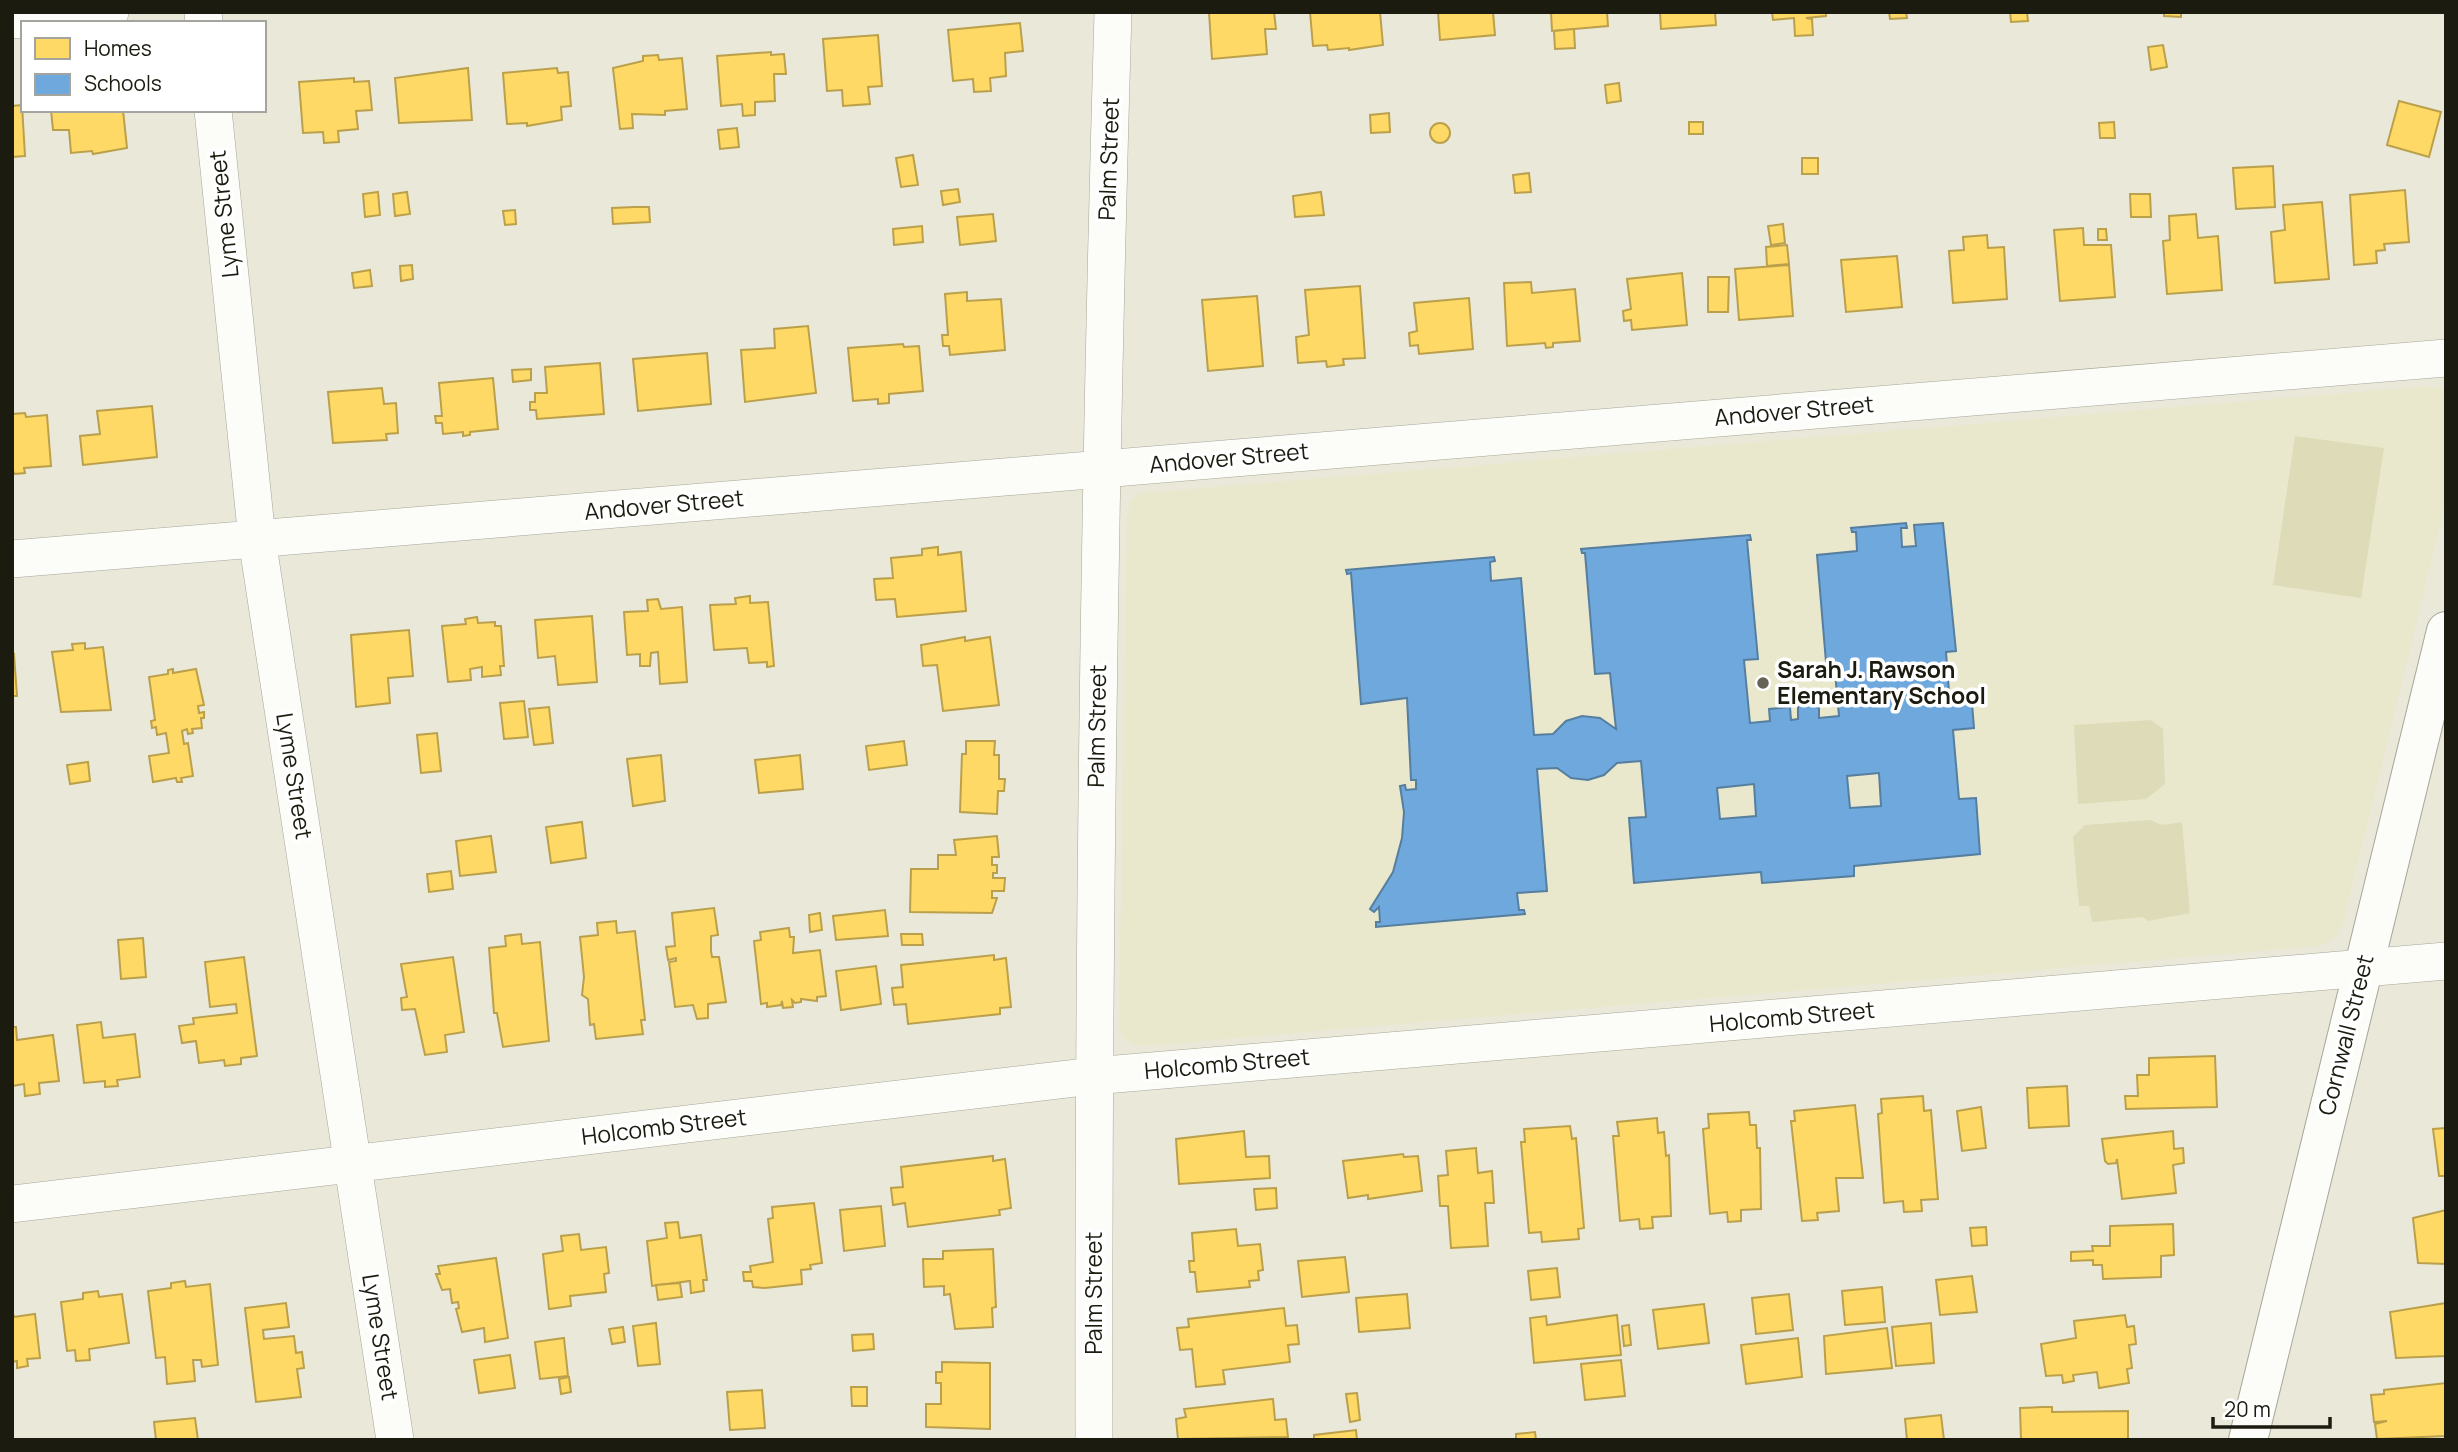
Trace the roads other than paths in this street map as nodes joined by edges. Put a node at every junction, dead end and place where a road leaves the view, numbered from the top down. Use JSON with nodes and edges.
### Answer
{"nodes":[{"id":1,"x":110,"y":12,"type":"edge"},
{"id":2,"x":1113,"y":12,"type":"edge"},
{"id":3,"x":12,"y":20,"type":"edge"},
{"id":4,"x":213,"y":112,"type":"edge"},
{"id":5,"x":2446,"y":358,"type":"edge"},
{"id":6,"x":1100,"y":468,"type":"junction"},
{"id":7,"x":257,"y":539,"type":"junction"},
{"id":8,"x":12,"y":559,"type":"edge"},
{"id":9,"x":2446,"y":631,"type":"edge"},
{"id":10,"x":2446,"y":961,"type":"edge"},
{"id":11,"x":2361,"y":968,"type":"junction"},
{"id":12,"x":1093,"y":1076,"type":"junction"},
{"id":13,"x":354,"y":1163,"type":"junction"},
{"id":14,"x":12,"y":1204,"type":"edge"},
{"id":15,"x":396,"y":1440,"type":"edge"},
{"id":16,"x":1094,"y":1440,"type":"edge"},
{"id":17,"x":2248,"y":1440,"type":"edge"}],
"edges":[{"from":1,"to":3,"type":"street"},
{"from":2,"to":6,"type":"street","name":"Palm Street"},
{"from":4,"to":7,"type":"street","name":"Lyme Street"},
{"from":5,"to":6,"type":"street","name":"Andover Street"},
{"from":6,"to":7,"type":"street","name":"Andover Street"},
{"from":6,"to":12,"type":"street","name":"Palm Street"},
{"from":7,"to":8,"type":"street","name":"Andover Street"},
{"from":7,"to":13,"type":"street","name":"Lyme Street"},
{"from":9,"to":11,"type":"street","name":"Cornwall Street"},
{"from":10,"to":11,"type":"street","name":"Holcomb Street"},
{"from":11,"to":12,"type":"street","name":"Holcomb Street"},
{"from":11,"to":17,"type":"street","name":"Cornwall Street"},
{"from":12,"to":13,"type":"street","name":"Holcomb Street"},
{"from":12,"to":16,"type":"street","name":"Palm Street"},
{"from":13,"to":14,"type":"street","name":"Holcomb Street"},
{"from":13,"to":15,"type":"street","name":"Lyme Street"}]}
